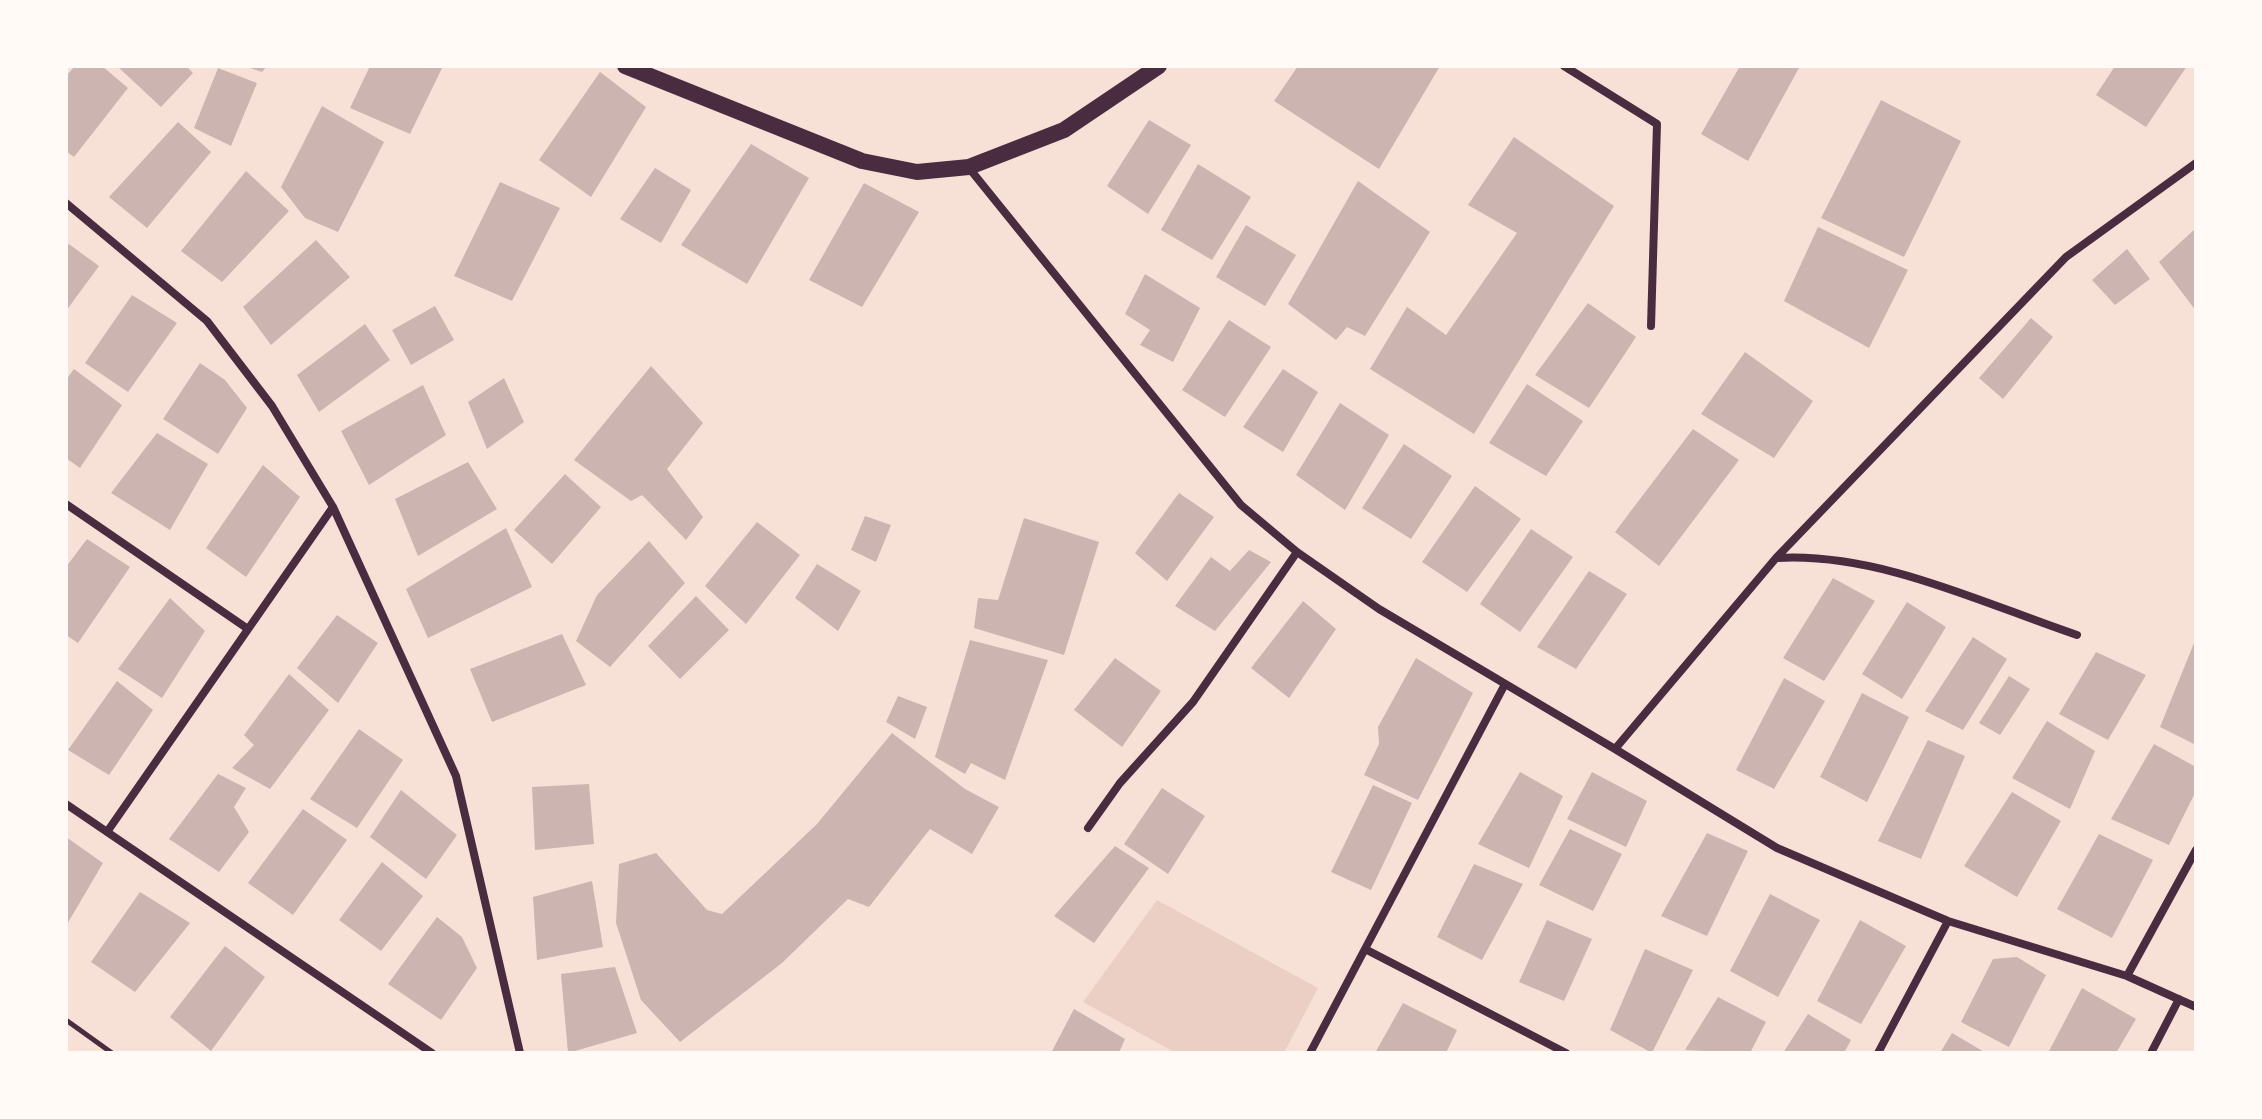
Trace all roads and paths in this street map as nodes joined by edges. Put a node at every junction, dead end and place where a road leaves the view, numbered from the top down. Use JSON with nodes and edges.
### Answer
{"nodes":[{"id":1,"x":625,"y":66,"type":"edge"},
{"id":2,"x":1159,"y":66,"type":"edge"},
{"id":3,"x":1564,"y":66,"type":"edge"},
{"id":4,"x":2196,"y":163,"type":"edge"},
{"id":5,"x":969,"y":167,"type":"junction"},
{"id":6,"x":66,"y":203,"type":"edge"},
{"id":7,"x":1651,"y":326,"type":"dead end"},
{"id":8,"x":66,"y":504,"type":"edge"},
{"id":9,"x":333,"y":507,"type":"junction"},
{"id":10,"x":1297,"y":552,"type":"junction"},
{"id":11,"x":1776,"y":558,"type":"junction"},
{"id":12,"x":248,"y":629,"type":"junction"},
{"id":13,"x":2077,"y":635,"type":"dead end"},
{"id":14,"x":1504,"y":686,"type":"junction"},
{"id":15,"x":1615,"y":749,"type":"junction"},
{"id":16,"x":66,"y":804,"type":"edge"},
{"id":17,"x":1088,"y":828,"type":"dead end"},
{"id":18,"x":107,"y":832,"type":"junction"},
{"id":19,"x":2196,"y":850,"type":"edge"},
{"id":20,"x":1948,"y":921,"type":"junction"},
{"id":21,"x":1365,"y":949,"type":"junction"},
{"id":22,"x":2127,"y":976,"type":"junction"},
{"id":23,"x":2179,"y":999,"type":"junction"},
{"id":24,"x":2196,"y":1007,"type":"edge"},
{"id":25,"x":66,"y":1020,"type":"edge"},
{"id":26,"x":112,"y":1053,"type":"edge"},
{"id":27,"x":432,"y":1053,"type":"edge"},
{"id":28,"x":520,"y":1053,"type":"edge"},
{"id":29,"x":1310,"y":1053,"type":"edge"},
{"id":30,"x":1566,"y":1053,"type":"edge"},
{"id":31,"x":1878,"y":1053,"type":"edge"},
{"id":32,"x":2151,"y":1053,"type":"edge"}],
"edges":[{"from":1,"to":5,"type":"main road"},
{"from":2,"to":5,"type":"main road"},
{"from":3,"to":7,"type":"street"},
{"from":4,"to":11,"type":"street"},
{"from":5,"to":10,"type":"street"},
{"from":6,"to":9,"type":"street"},
{"from":8,"to":12,"type":"street"},
{"from":9,"to":12,"type":"street"},
{"from":9,"to":28,"type":"street"},
{"from":10,"to":14,"type":"street"},
{"from":10,"to":17,"type":"street"},
{"from":11,"to":13,"type":"street"},
{"from":11,"to":15,"type":"street"},
{"from":12,"to":18,"type":"street"},
{"from":14,"to":15,"type":"street"},
{"from":14,"to":21,"type":"street"},
{"from":15,"to":20,"type":"street"},
{"from":16,"to":18,"type":"street"},
{"from":18,"to":27,"type":"street"},
{"from":19,"to":22,"type":"street"},
{"from":20,"to":22,"type":"street"},
{"from":20,"to":31,"type":"street"},
{"from":21,"to":29,"type":"street"},
{"from":21,"to":30,"type":"street"},
{"from":22,"to":23,"type":"street"},
{"from":23,"to":24,"type":"street"},
{"from":23,"to":32,"type":"street"},
{"from":25,"to":26,"type":"path"}]}
